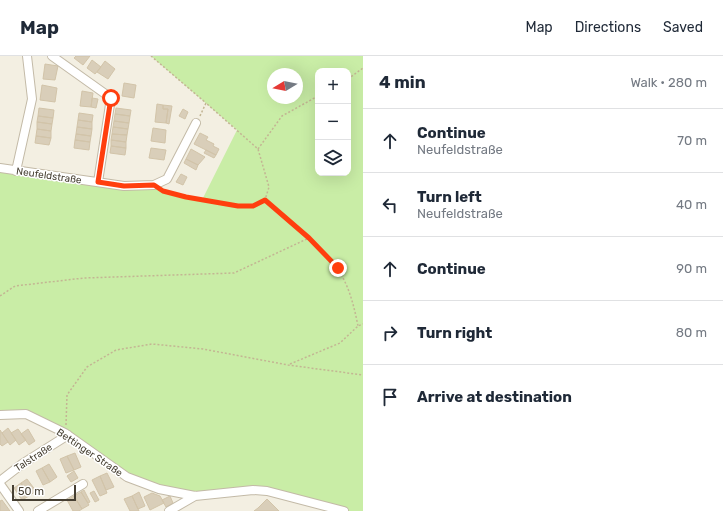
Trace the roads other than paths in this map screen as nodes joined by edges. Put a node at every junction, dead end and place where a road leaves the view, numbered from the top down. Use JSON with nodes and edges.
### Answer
{"nodes":[{"id":1,"x":27,"y":56,"type":"edge"},
{"id":2,"x":52,"y":56,"type":"edge"},
{"id":3,"x":196,"y":123,"type":"road end"},
{"id":4,"x":0,"y":168,"type":"edge"},
{"id":5,"x":16,"y":170,"type":"junction"},
{"id":6,"x":98,"y":182,"type":"junction"},
{"id":7,"x":0,"y":415,"type":"edge"},
{"id":8,"x":67,"y":434,"type":"junction"},
{"id":9,"x":0,"y":481,"type":"edge"},
{"id":10,"x":0,"y":484,"type":"edge"},
{"id":11,"x":83,"y":484,"type":"dead end"},
{"id":12,"x":195,"y":496,"type":"junction"},
{"id":13,"x":309,"y":503,"type":"junction"},
{"id":14,"x":19,"y":511,"type":"edge"},
{"id":15,"x":38,"y":511,"type":"edge"},
{"id":16,"x":169,"y":511,"type":"edge"},
{"id":17,"x":304,"y":511,"type":"edge"},
{"id":18,"x":344,"y":511,"type":"edge"}],
"edges":[{"from":1,"to":5,"type":"street"},
{"from":2,"to":6,"type":"street"},
{"from":3,"to":6,"type":"street","name":"Neufeldstraße"},
{"from":4,"to":5,"type":"street","name":"Neufeldstraße"},
{"from":5,"to":6,"type":"street","name":"Neufeldstraße"},
{"from":7,"to":8,"type":"street","name":"Bettinger Straße"},
{"from":8,"to":9,"type":"street","name":"Talstraße"},
{"from":8,"to":12,"type":"street","name":"Bettinger Straße"},
{"from":10,"to":14,"type":"street"},
{"from":11,"to":15,"type":"street"},
{"from":12,"to":13,"type":"street","name":"Bettinger Straße"},
{"from":12,"to":16,"type":"street"},
{"from":13,"to":17,"type":"street"},
{"from":13,"to":18,"type":"street","name":"Bettinger Straße"}]}
